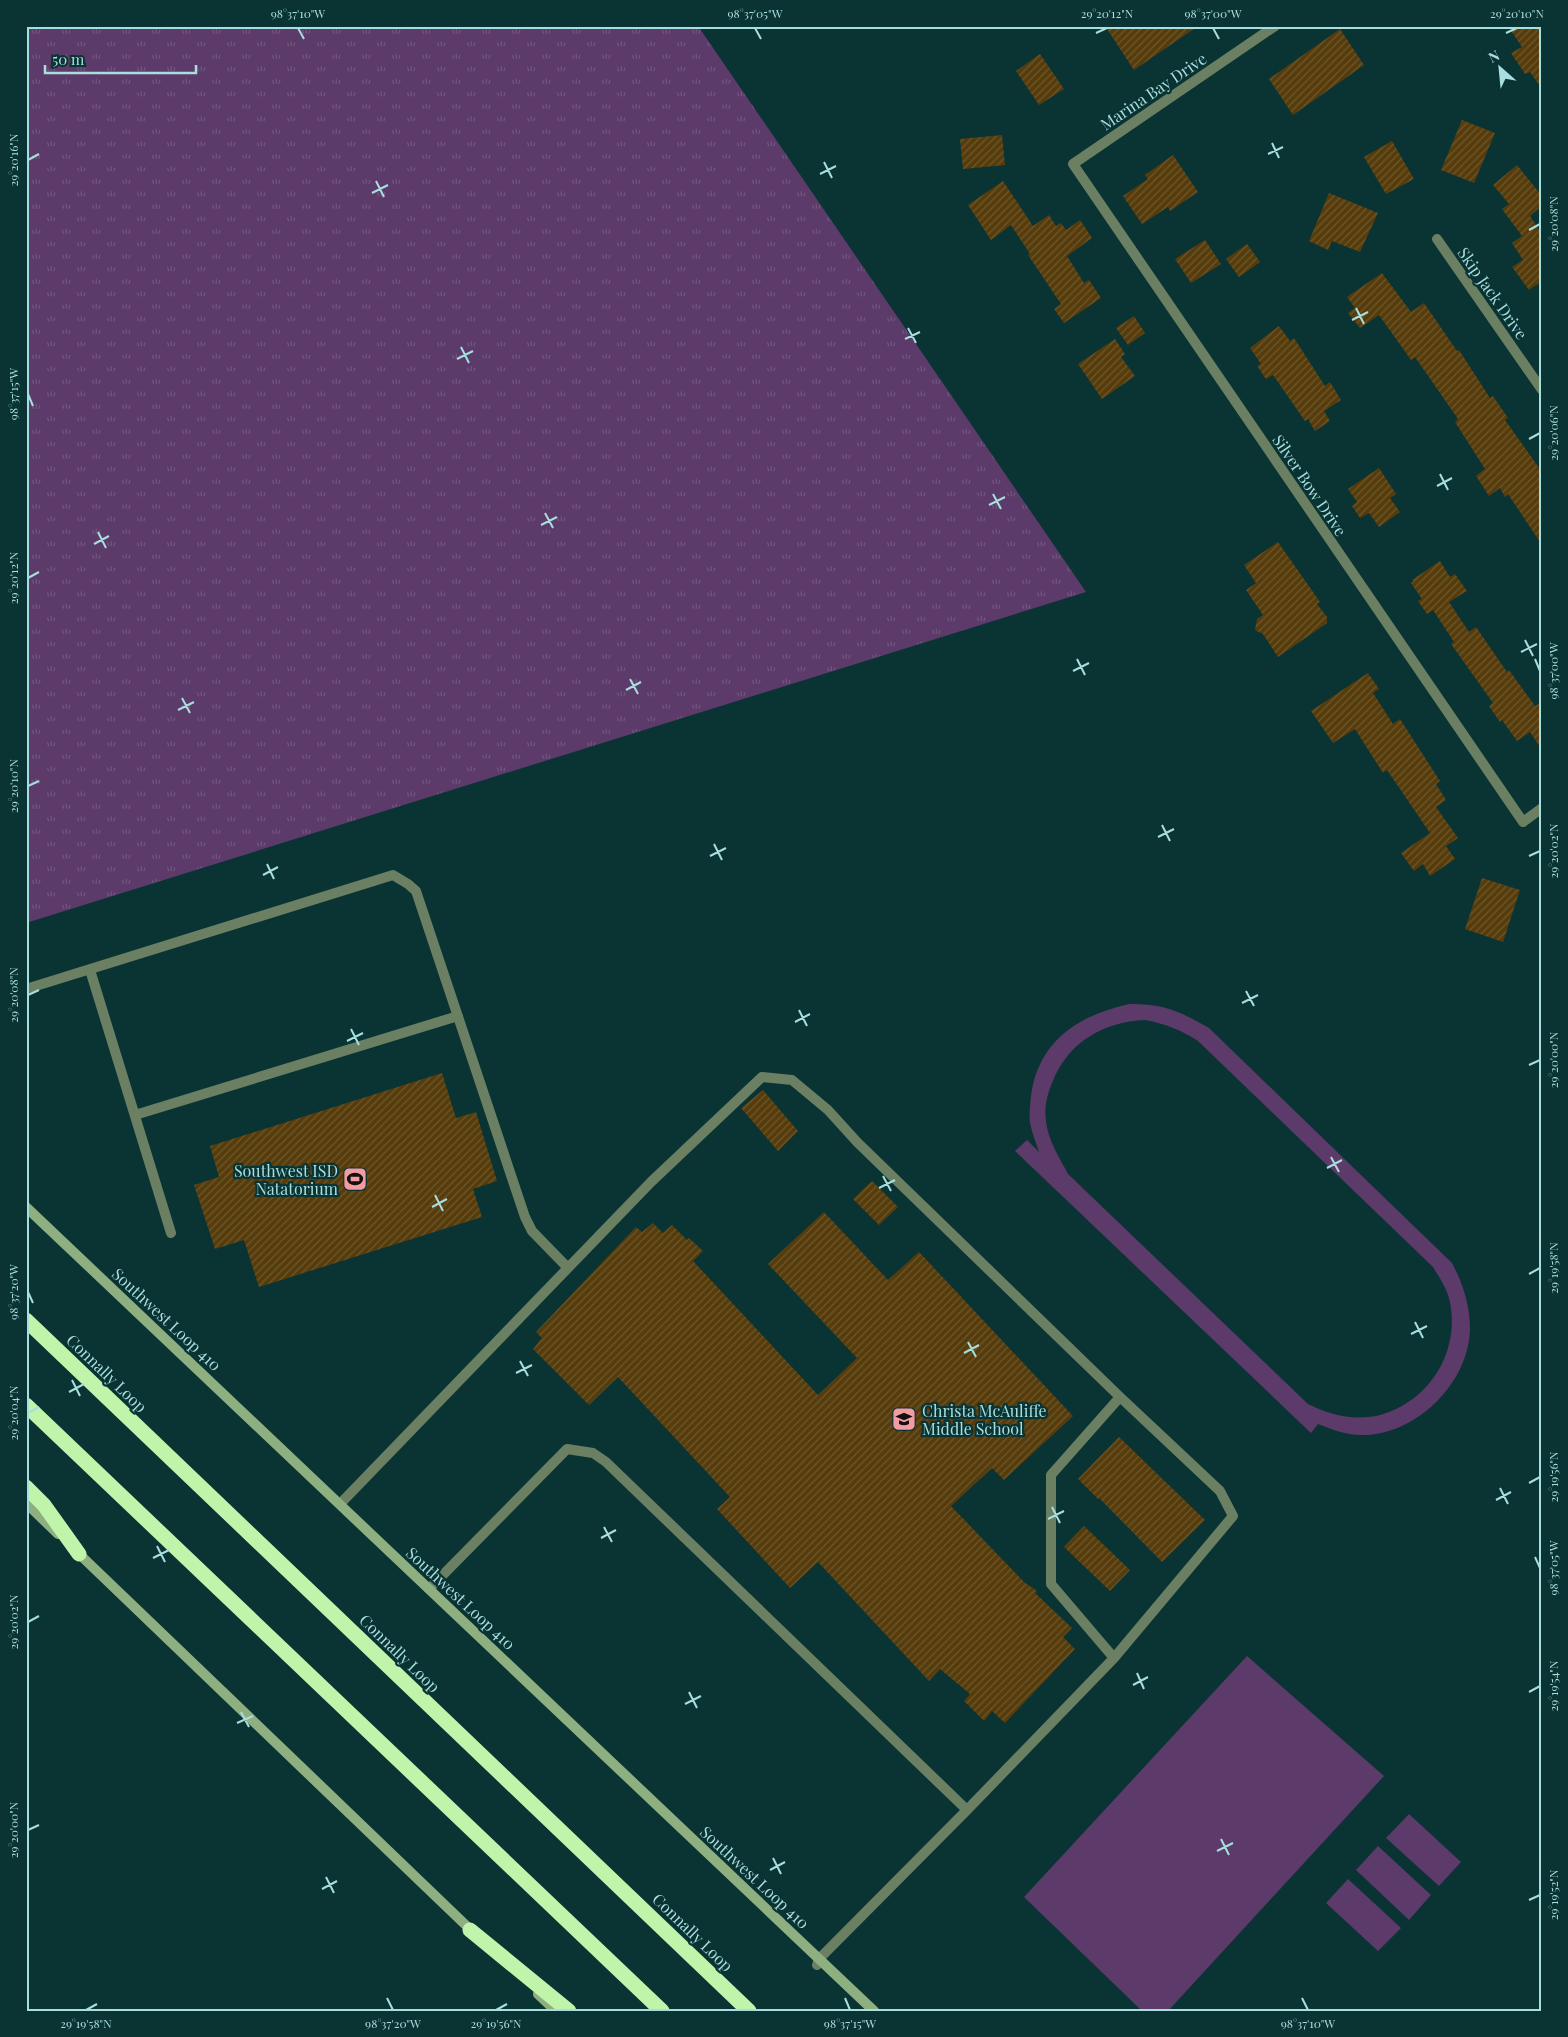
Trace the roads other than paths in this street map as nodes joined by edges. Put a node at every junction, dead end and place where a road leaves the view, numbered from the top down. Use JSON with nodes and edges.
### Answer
{"nodes":[{"id":1,"x":1275,"y":26,"type":"edge"},
{"id":2,"x":1073,"y":164,"type":"joint"},
{"id":3,"x":1437,"y":239,"type":"dead end"},
{"id":4,"x":1542,"y":390,"type":"edge"},
{"id":5,"x":1542,"y":808,"type":"edge"},
{"id":6,"x":90,"y":970,"type":"junction"},
{"id":7,"x":26,"y":989,"type":"edge"},
{"id":8,"x":458,"y":1016,"type":"junction"},
{"id":9,"x":134,"y":1115,"type":"junction"},
{"id":10,"x":26,"y":1207,"type":"edge"},
{"id":11,"x":171,"y":1233,"type":"dead end"},
{"id":12,"x":568,"y":1268,"type":"junction"},
{"id":13,"x":26,"y":1320,"type":"edge"},
{"id":14,"x":1120,"y":1397,"type":"junction"},
{"id":15,"x":26,"y":1405,"type":"edge"},
{"id":16,"x":26,"y":1487,"type":"edge"},
{"id":17,"x":26,"y":1503,"type":"edge"},
{"id":18,"x":340,"y":1504,"type":"junction"},
{"id":19,"x":79,"y":1554,"type":"junction"},
{"id":20,"x":429,"y":1589,"type":"junction"},
{"id":21,"x":1114,"y":1658,"type":"junction"},
{"id":22,"x":967,"y":1810,"type":"junction"},
{"id":23,"x":470,"y":1930,"type":"junction"},
{"id":24,"x":818,"y":1962,"type":"junction"},
{"id":25,"x":556,"y":2011,"type":"edge"},
{"id":26,"x":569,"y":2011,"type":"edge"},
{"id":27,"x":662,"y":2011,"type":"edge"},
{"id":28,"x":749,"y":2011,"type":"edge"},
{"id":29,"x":874,"y":2011,"type":"edge"}],
"edges":[{"from":1,"to":2,"type":"street","name":"Marina Bay Drive"},
{"from":2,"to":5,"type":"street","name":"Silver Bow Drive"},
{"from":3,"to":4,"type":"street","name":"Skip Jack Drive"},
{"from":6,"to":7,"type":"street"},
{"from":6,"to":8,"type":"street"},
{"from":6,"to":9,"type":"street"},
{"from":8,"to":9,"type":"street"},
{"from":8,"to":12,"type":"street"},
{"from":9,"to":11,"type":"street"},
{"from":10,"to":18,"type":"main road","name":"Southwest Loop 410"},
{"from":12,"to":14,"type":"street"},
{"from":12,"to":18,"type":"street"},
{"from":13,"to":28,"type":"highway","name":"Connally Loop"},
{"from":14,"to":21,"type":"street"},
{"from":14,"to":21,"type":"street"},
{"from":15,"to":27,"type":"highway"},
{"from":16,"to":19,"type":"highway"},
{"from":17,"to":19,"type":"main road"},
{"from":18,"to":20,"type":"main road","name":"Southwest Loop 410"},
{"from":19,"to":23,"type":"main road"},
{"from":20,"to":22,"type":"street"},
{"from":20,"to":24,"type":"main road","name":"Southwest Loop 410"},
{"from":21,"to":22,"type":"street"},
{"from":22,"to":24,"type":"street"},
{"from":23,"to":25,"type":"main road"},
{"from":23,"to":26,"type":"highway"},
{"from":24,"to":29,"type":"main road","name":"Southwest Loop 410"}]}
